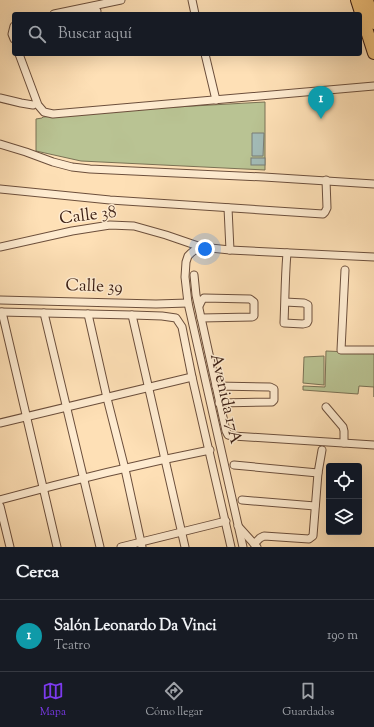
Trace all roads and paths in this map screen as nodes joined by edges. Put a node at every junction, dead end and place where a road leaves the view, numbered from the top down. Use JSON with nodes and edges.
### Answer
{"nodes":[{"id":1,"x":121,"y":0,"type":"edge"},
{"id":2,"x":192,"y":0,"type":"edge"},
{"id":3,"x":357,"y":0,"type":"edge"},
{"id":4,"x":367,"y":0,"type":"edge"},
{"id":5,"x":97,"y":10,"type":"edge"},
{"id":6,"x":76,"y":12,"type":"edge"},
{"id":7,"x":195,"y":12,"type":"edge"},
{"id":8,"x":361,"y":12,"type":"edge"},
{"id":9,"x":362,"y":16,"type":"edge"},
{"id":10,"x":374,"y":23,"type":"edge"},
{"id":11,"x":374,"y":53,"type":"edge"},
{"id":12,"x":20,"y":56,"type":"edge"},
{"id":13,"x":205,"y":56,"type":"edge"},
{"id":14,"x":374,"y":86,"type":"edge"},
{"id":15,"x":0,"y":98,"type":"edge"},
{"id":16,"x":216,"y":100,"type":"junction"},
{"id":17,"x":33,"y":105,"type":"dead end"},
{"id":18,"x":0,"y":144,"type":"edge"},
{"id":19,"x":326,"y":180,"type":"junction"},
{"id":20,"x":374,"y":184,"type":"edge"},
{"id":21,"x":0,"y":189,"type":"edge"},
{"id":22,"x":228,"y":208,"type":"junction"},
{"id":23,"x":0,"y":246,"type":"edge"},
{"id":24,"x":201,"y":247,"type":"junction"},
{"id":25,"x":230,"y":250,"type":"junction"},
{"id":26,"x":287,"y":253,"type":"junction"},
{"id":27,"x":374,"y":257,"type":"edge"},
{"id":28,"x":345,"y":270,"type":"dead end"},
{"id":29,"x":194,"y":275,"type":"dead end"},
{"id":30,"x":0,"y":300,"type":"edge"},
{"id":31,"x":285,"y":302,"type":"dead end"},
{"id":32,"x":188,"y":303,"type":"junction"},
{"id":33,"x":199,"y":306,"type":"junction"},
{"id":34,"x":1,"y":312,"type":"edge"},
{"id":35,"x":44,"y":313,"type":"junction"},
{"id":36,"x":88,"y":314,"type":"junction"},
{"id":37,"x":132,"y":315,"type":"junction"},
{"id":38,"x":201,"y":318,"type":"junction"},
{"id":39,"x":374,"y":350,"type":"edge"},
{"id":40,"x":192,"y":377,"type":"junction"},
{"id":41,"x":216,"y":386,"type":"junction"},
{"id":42,"x":149,"y":388,"type":"junction"},
{"id":43,"x":107,"y":398,"type":"junction"},
{"id":44,"x":220,"y":402,"type":"junction"},
{"id":45,"x":66,"y":408,"type":"junction"},
{"id":46,"x":326,"y":408,"type":"dead end"},
{"id":47,"x":26,"y":417,"type":"junction"},
{"id":48,"x":0,"y":423,"type":"edge"},
{"id":49,"x":344,"y":443,"type":"junction"},
{"id":50,"x":371,"y":445,"type":"edge"},
{"id":51,"x":210,"y":450,"type":"junction"},
{"id":52,"x":322,"y":450,"type":"dead end"},
{"id":53,"x":164,"y":459,"type":"junction"},
{"id":54,"x":234,"y":465,"type":"dead end"},
{"id":55,"x":125,"y":468,"type":"junction"},
{"id":56,"x":318,"y":473,"type":"junction"},
{"id":57,"x":83,"y":479,"type":"junction"},
{"id":58,"x":43,"y":488,"type":"junction"},
{"id":59,"x":0,"y":500,"type":"edge"},
{"id":60,"x":242,"y":500,"type":"dead end"},
{"id":61,"x":0,"y":506,"type":"edge"},
{"id":62,"x":315,"y":506,"type":"junction"},
{"id":63,"x":226,"y":521,"type":"junction"},
{"id":64,"x":238,"y":526,"type":"junction"},
{"id":65,"x":181,"y":532,"type":"junction"},
{"id":66,"x":142,"y":544,"type":"edge"},
{"id":67,"x":256,"y":545,"type":"edge"},
{"id":68,"x":10,"y":547,"type":"edge"},
{"id":69,"x":57,"y":547,"type":"edge"},
{"id":70,"x":100,"y":547,"type":"edge"},
{"id":71,"x":121,"y":547,"type":"edge"},
{"id":72,"x":185,"y":547,"type":"edge"},
{"id":73,"x":231,"y":547,"type":"edge"},
{"id":74,"x":243,"y":547,"type":"edge"}],
"edges":[{"from":1,"to":5,"type":"street"},
{"from":2,"to":7,"type":"street"},
{"from":3,"to":8,"type":"highway"},
{"from":4,"to":10,"type":"highway"},
{"from":5,"to":6,"type":"street"},
{"from":9,"to":11,"type":"highway"},
{"from":12,"to":16,"type":"street"},
{"from":13,"to":16,"type":"street"},
{"from":14,"to":16,"type":"street"},
{"from":15,"to":17,"type":"street"},
{"from":18,"to":19,"type":"street"},
{"from":19,"to":20,"type":"street"},
{"from":19,"to":22,"type":"street"},
{"from":21,"to":22,"type":"street"},
{"from":22,"to":25,"type":"street"},
{"from":23,"to":24,"type":"street","name":"Calle 38"},
{"from":24,"to":25,"type":"street","name":"Calle 38"},
{"from":24,"to":32,"type":"street","name":"Avenida 17A"},
{"from":25,"to":26,"type":"street","name":"Calle 38"},
{"from":26,"to":27,"type":"street","name":"Calle 38"},
{"from":26,"to":31,"type":"street"},
{"from":28,"to":39,"type":"street"},
{"from":29,"to":33,"type":"street"},
{"from":30,"to":32,"type":"street","name":"Calle 39"},
{"from":32,"to":64,"type":"street","name":"Avenida 17A"},
{"from":33,"to":38,"type":"street"},
{"from":33,"to":38,"type":"street"},
{"from":34,"to":35,"type":"street"},
{"from":34,"to":47,"type":"street"},
{"from":35,"to":36,"type":"street"},
{"from":35,"to":45,"type":"street"},
{"from":36,"to":37,"type":"street"},
{"from":36,"to":43,"type":"street"},
{"from":37,"to":40,"type":"street"},
{"from":37,"to":42,"type":"street"},
{"from":38,"to":41,"type":"street"},
{"from":40,"to":42,"type":"street"},
{"from":40,"to":51,"type":"street"},
{"from":41,"to":44,"type":"street"},
{"from":41,"to":44,"type":"street"},
{"from":42,"to":43,"type":"street"},
{"from":42,"to":53,"type":"street"},
{"from":43,"to":45,"type":"street"},
{"from":43,"to":55,"type":"street"},
{"from":44,"to":49,"type":"street"},
{"from":45,"to":47,"type":"street"},
{"from":45,"to":57,"type":"street"},
{"from":46,"to":49,"type":"street"},
{"from":47,"to":48,"type":"street"},
{"from":47,"to":58,"type":"street"},
{"from":49,"to":50,"type":"street"},
{"from":51,"to":53,"type":"street"},
{"from":51,"to":63,"type":"street"},
{"from":52,"to":56,"type":"street"},
{"from":53,"to":55,"type":"street"},
{"from":53,"to":65,"type":"street"},
{"from":54,"to":56,"type":"street"},
{"from":55,"to":57,"type":"street"},
{"from":55,"to":66,"type":"street"},
{"from":56,"to":62,"type":"street"},
{"from":57,"to":58,"type":"street"},
{"from":57,"to":70,"type":"street"},
{"from":58,"to":59,"type":"street"},
{"from":58,"to":69,"type":"street"},
{"from":60,"to":62,"type":"street"},
{"from":61,"to":68,"type":"street"},
{"from":62,"to":67,"type":"street"},
{"from":63,"to":65,"type":"street"},
{"from":63,"to":73,"type":"street"},
{"from":64,"to":67,"type":"street"},
{"from":64,"to":74,"type":"street","name":"Avenida 17A"},
{"from":65,"to":66,"type":"street"},
{"from":65,"to":72,"type":"street"},
{"from":66,"to":71,"type":"street"}]}
